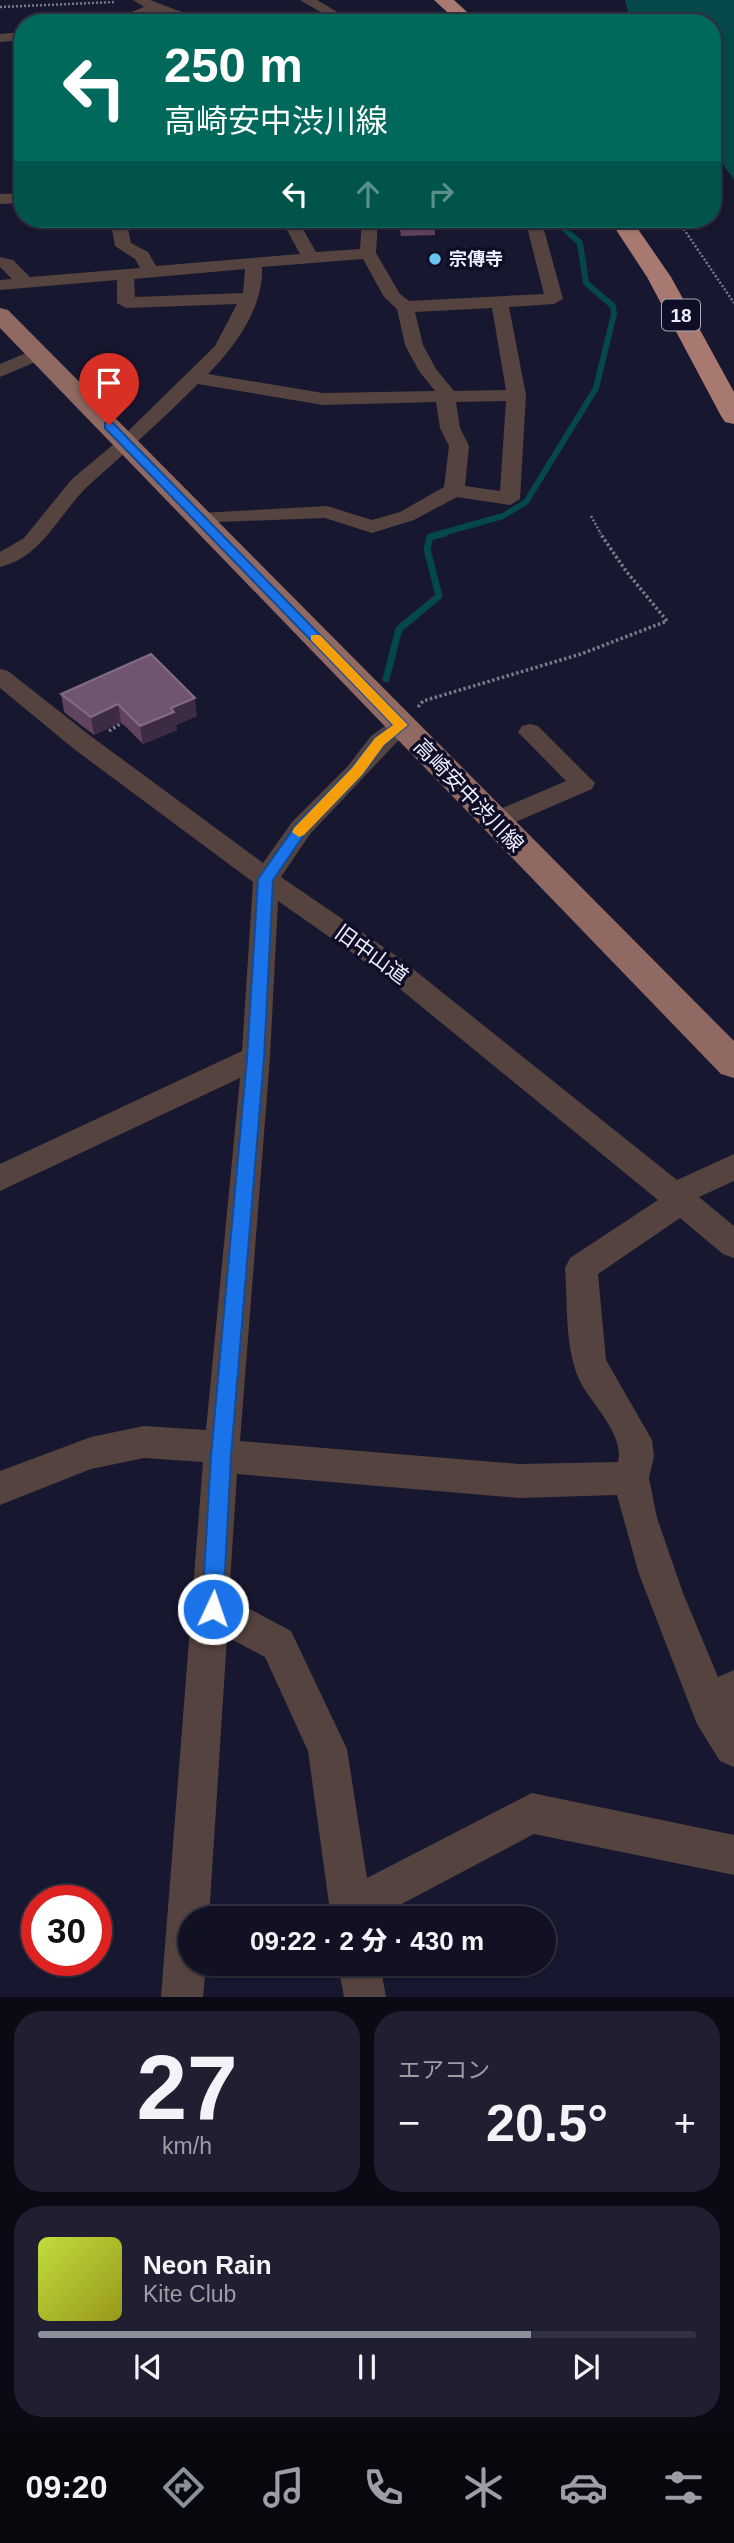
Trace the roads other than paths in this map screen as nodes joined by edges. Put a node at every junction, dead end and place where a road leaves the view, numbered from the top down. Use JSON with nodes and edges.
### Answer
{"nodes":[{"id":1,"x":140,"y":0,"type":"edge"},
{"id":2,"x":307,"y":0,"type":"edge"},
{"id":3,"x":155,"y":8,"type":"junction"},
{"id":4,"x":138,"y":14,"type":"edge"},
{"id":5,"x":175,"y":14,"type":"edge"},
{"id":6,"x":333,"y":14,"type":"edge"},
{"id":7,"x":120,"y":228,"type":"edge"},
{"id":8,"x":294,"y":228,"type":"edge"},
{"id":9,"x":369,"y":228,"type":"edge"},
{"id":10,"x":535,"y":228,"type":"edge"},
{"id":11,"x":626,"y":228,"type":"edge"},
{"id":12,"x":649,"y":228,"type":"edge"},
{"id":13,"x":368,"y":253,"type":"junction"},
{"id":14,"x":311,"y":259,"type":"junction"},
{"id":15,"x":0,"y":262,"type":"edge"},
{"id":16,"x":253,"y":264,"type":"junction"},
{"id":17,"x":151,"y":272,"type":"junction"},
{"id":18,"x":125,"y":274,"type":"junction"},
{"id":19,"x":26,"y":283,"type":"junction"},
{"id":20,"x":0,"y":285,"type":"edge"},
{"id":21,"x":249,"y":298,"type":"junction"},
{"id":22,"x":500,"y":304,"type":"junction"},
{"id":23,"x":405,"y":307,"type":"junction"},
{"id":24,"x":0,"y":315,"type":"edge"},
{"id":25,"x":707,"y":317,"type":"dead end"},
{"id":26,"x":38,"y":354,"type":"junction"},
{"id":27,"x":0,"y":371,"type":"edge"},
{"id":28,"x":193,"y":377,"type":"junction"},
{"id":29,"x":445,"y":394,"type":"junction"},
{"id":30,"x":516,"y":395,"type":"junction"},
{"id":31,"x":734,"y":416,"type":"edge"},
{"id":32,"x":127,"y":443,"type":"junction"},
{"id":33,"x":454,"y":490,"type":"junction"},
{"id":34,"x":199,"y":519,"type":"junction"},
{"id":35,"x":0,"y":561,"type":"edge"},
{"id":36,"x":0,"y":676,"type":"edge"},
{"id":37,"x":401,"y":725,"type":"junction"},
{"id":38,"x":530,"y":732,"type":"dead end"},
{"id":39,"x":495,"y":821,"type":"junction"},
{"id":40,"x":266,"y":879,"type":"junction"},
{"id":41,"x":256,"y":1058,"type":"junction"},
{"id":42,"x":734,"y":1063,"type":"edge"},
{"id":43,"x":734,"y":1167,"type":"edge"},
{"id":44,"x":0,"y":1178,"type":"edge"},
{"id":45,"x":680,"y":1198,"type":"junction"},
{"id":46,"x":734,"y":1244,"type":"edge"},
{"id":47,"x":222,"y":1451,"type":"junction"},
{"id":48,"x":631,"y":1478,"type":"junction"},
{"id":49,"x":0,"y":1488,"type":"edge"},
{"id":50,"x":213,"y":1609,"type":"junction"},
{"id":51,"x":722,"y":1700,"type":"edge"},
{"id":52,"x":734,"y":1747,"type":"edge"},
{"id":53,"x":734,"y":1855,"type":"edge"},
{"id":54,"x":350,"y":1906,"type":"edge"},
{"id":55,"x":364,"y":1906,"type":"edge"},
{"id":56,"x":361,"y":1976,"type":"edge"},
{"id":57,"x":182,"y":1997,"type":"edge"},
{"id":58,"x":365,"y":1997,"type":"edge"}],
"edges":[{"from":1,"to":3,"type":"street"},
{"from":2,"to":6,"type":"street"},
{"from":3,"to":4,"type":"street"},
{"from":3,"to":5,"type":"street"},
{"from":7,"to":17,"type":"street"},
{"from":8,"to":14,"type":"street"},
{"from":9,"to":13,"type":"street"},
{"from":10,"to":22,"type":"street"},
{"from":11,"to":31,"type":"highway","number":"18"},
{"from":12,"to":25,"type":"highway","number":"18"},
{"from":13,"to":14,"type":"street"},
{"from":13,"to":23,"type":"street"},
{"from":14,"to":16,"type":"street"},
{"from":15,"to":19,"type":"street"},
{"from":16,"to":17,"type":"street"},
{"from":16,"to":21,"type":"street"},
{"from":17,"to":18,"type":"street"},
{"from":18,"to":19,"type":"street"},
{"from":18,"to":21,"type":"street"},
{"from":19,"to":20,"type":"street"},
{"from":21,"to":28,"type":"street"},
{"from":22,"to":23,"type":"street"},
{"from":22,"to":30,"type":"street"},
{"from":23,"to":29,"type":"street"},
{"from":24,"to":26,"type":"main road","name":"高崎安中渋川線"},
{"from":26,"to":27,"type":"street"},
{"from":26,"to":32,"type":"main road","name":"高崎安中渋川線"},
{"from":28,"to":29,"type":"street"},
{"from":28,"to":32,"type":"street"},
{"from":29,"to":30,"type":"street"},
{"from":29,"to":33,"type":"street"},
{"from":30,"to":33,"type":"street"},
{"from":32,"to":34,"type":"main road","name":"高崎安中渋川線"},
{"from":32,"to":35,"type":"street"},
{"from":33,"to":34,"type":"street"},
{"from":34,"to":37,"type":"main road","name":"高崎安中渋川線"},
{"from":36,"to":40,"type":"street","name":"旧中山道"},
{"from":37,"to":39,"type":"main road","name":"高崎安中渋川線"},
{"from":37,"to":40,"type":"street"},
{"from":38,"to":39,"type":"street"},
{"from":39,"to":42,"type":"main road","name":"高崎安中渋川線"},
{"from":40,"to":41,"type":"street"},
{"from":40,"to":45,"type":"street","name":"旧中山道"},
{"from":41,"to":44,"type":"street"},
{"from":41,"to":47,"type":"street"},
{"from":43,"to":45,"type":"street"},
{"from":45,"to":46,"type":"street","name":"旧中山道"},
{"from":45,"to":48,"type":"street"},
{"from":47,"to":48,"type":"street"},
{"from":47,"to":49,"type":"street"},
{"from":47,"to":50,"type":"street"},
{"from":48,"to":51,"type":"street"},
{"from":50,"to":54,"type":"street"},
{"from":50,"to":57,"type":"street"},
{"from":51,"to":52,"type":"street"},
{"from":53,"to":55,"type":"street"},
{"from":56,"to":58,"type":"street"}]}
